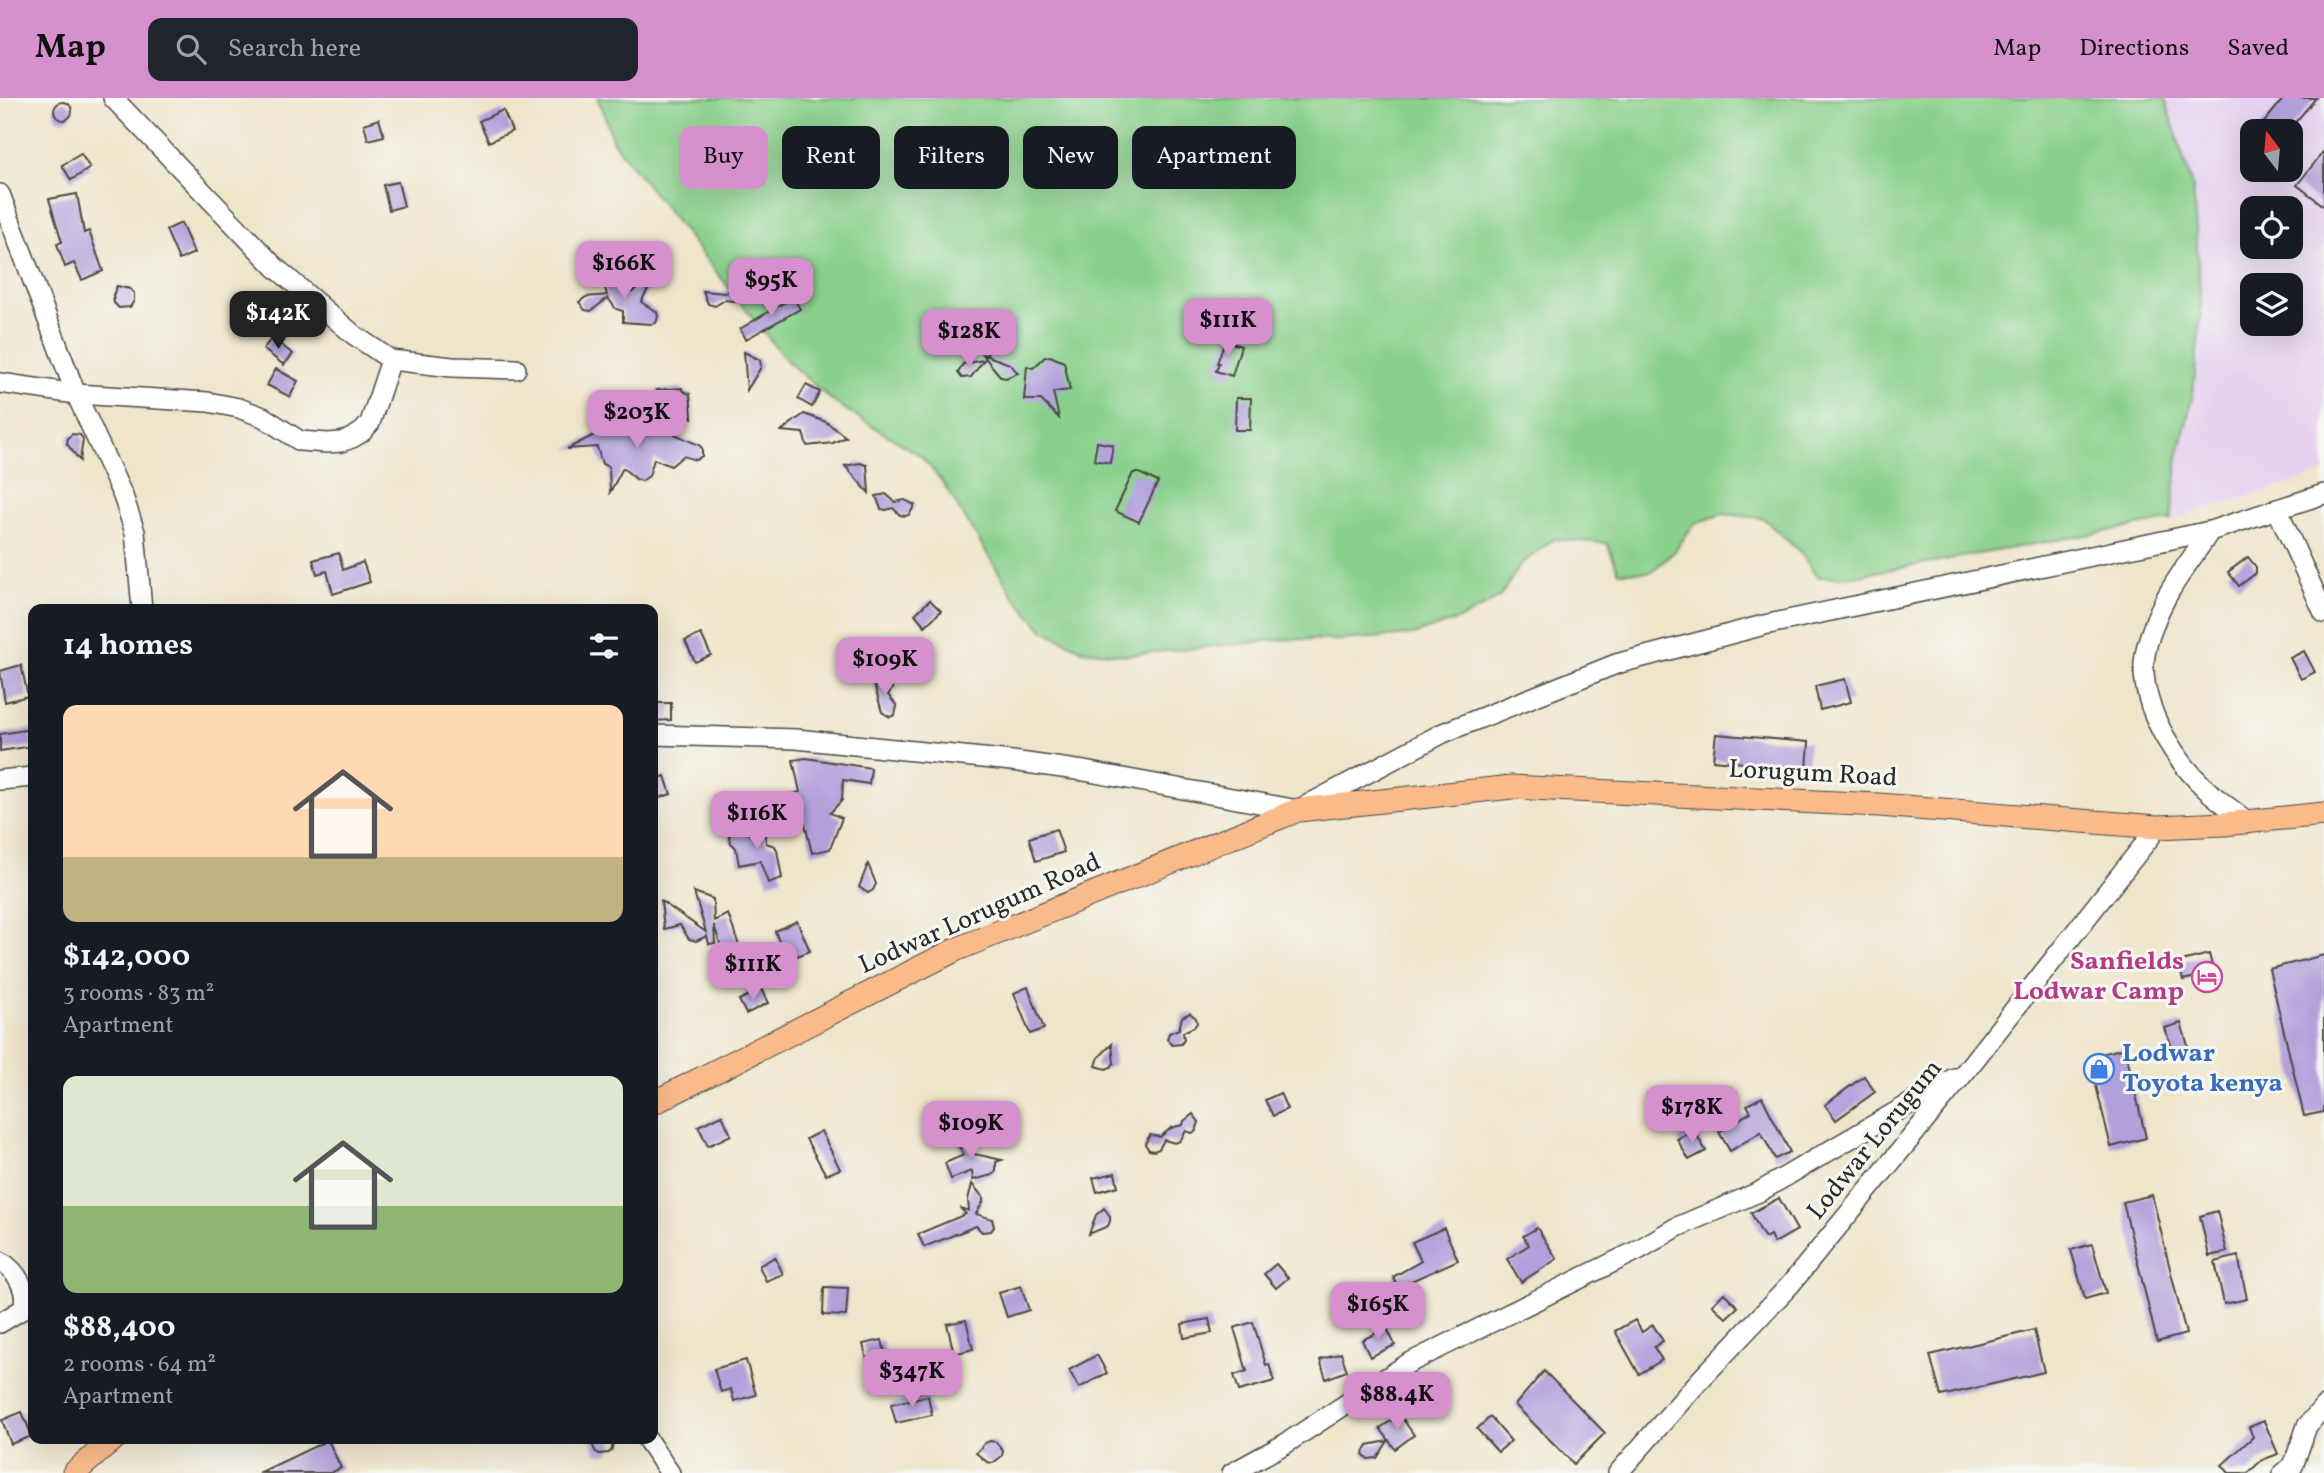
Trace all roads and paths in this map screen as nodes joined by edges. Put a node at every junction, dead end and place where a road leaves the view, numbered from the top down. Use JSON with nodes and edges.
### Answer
{"nodes":[{"id":1,"x":113,"y":98,"type":"edge"},
{"id":2,"x":0,"y":194,"type":"edge"},
{"id":3,"x":391,"y":360,"type":"junction"},
{"id":4,"x":516,"y":369,"type":"dead end"},
{"id":5,"x":0,"y":383,"type":"edge"},
{"id":6,"x":76,"y":394,"type":"junction"},
{"id":7,"x":2324,"y":495,"type":"edge"},
{"id":8,"x":2277,"y":509,"type":"junction"},
{"id":9,"x":2210,"y":531,"type":"junction"},
{"id":10,"x":142,"y":604,"type":"edge"},
{"id":11,"x":2324,"y":613,"type":"edge"},
{"id":12,"x":658,"y":735,"type":"edge"},
{"id":13,"x":28,"y":777,"type":"edge"},
{"id":14,"x":0,"y":780,"type":"edge"},
{"id":15,"x":1298,"y":810,"type":"junction"},
{"id":16,"x":2324,"y":814,"type":"edge"},
{"id":17,"x":2248,"y":822,"type":"junction"},
{"id":18,"x":2158,"y":827,"type":"junction"},
{"id":19,"x":1965,"y":1072,"type":"junction"},
{"id":20,"x":658,"y":1100,"type":"edge"},
{"id":21,"x":0,"y":1261,"type":"edge"},
{"id":22,"x":0,"y":1323,"type":"edge"},
{"id":23,"x":2324,"y":1406,"type":"edge"},
{"id":24,"x":108,"y":1444,"type":"edge"},
{"id":25,"x":650,"y":1444,"type":"edge"},
{"id":26,"x":74,"y":1473,"type":"edge"},
{"id":27,"x":670,"y":1473,"type":"edge"},
{"id":28,"x":1232,"y":1473,"type":"edge"},
{"id":29,"x":1618,"y":1473,"type":"edge"},
{"id":30,"x":2283,"y":1473,"type":"edge"}],
"edges":[{"from":1,"to":3,"type":"street"},
{"from":2,"to":6,"type":"street"},
{"from":3,"to":4,"type":"street"},
{"from":3,"to":6,"type":"street"},
{"from":5,"to":6,"type":"street"},
{"from":6,"to":10,"type":"street"},
{"from":7,"to":8,"type":"street"},
{"from":8,"to":9,"type":"street"},
{"from":8,"to":11,"type":"street"},
{"from":9,"to":15,"type":"street"},
{"from":9,"to":17,"type":"street"},
{"from":12,"to":15,"type":"street"},
{"from":13,"to":14,"type":"street"},
{"from":15,"to":18,"type":"main road","name":"Lorugum Road"},
{"from":15,"to":20,"type":"main road","name":"Lodwar Lorugum Road"},
{"from":16,"to":17,"type":"main road","name":"Lorugum Road"},
{"from":17,"to":18,"type":"main road","name":"Lorugum Road"},
{"from":18,"to":19,"type":"street","name":"Lodwar Lorugum"},
{"from":19,"to":28,"type":"street"},
{"from":19,"to":29,"type":"street","name":"Lodwar Lorugum"},
{"from":21,"to":22,"type":"street"},
{"from":23,"to":30,"type":"street"},
{"from":24,"to":26,"type":"main road"},
{"from":25,"to":27,"type":"street"}]}
